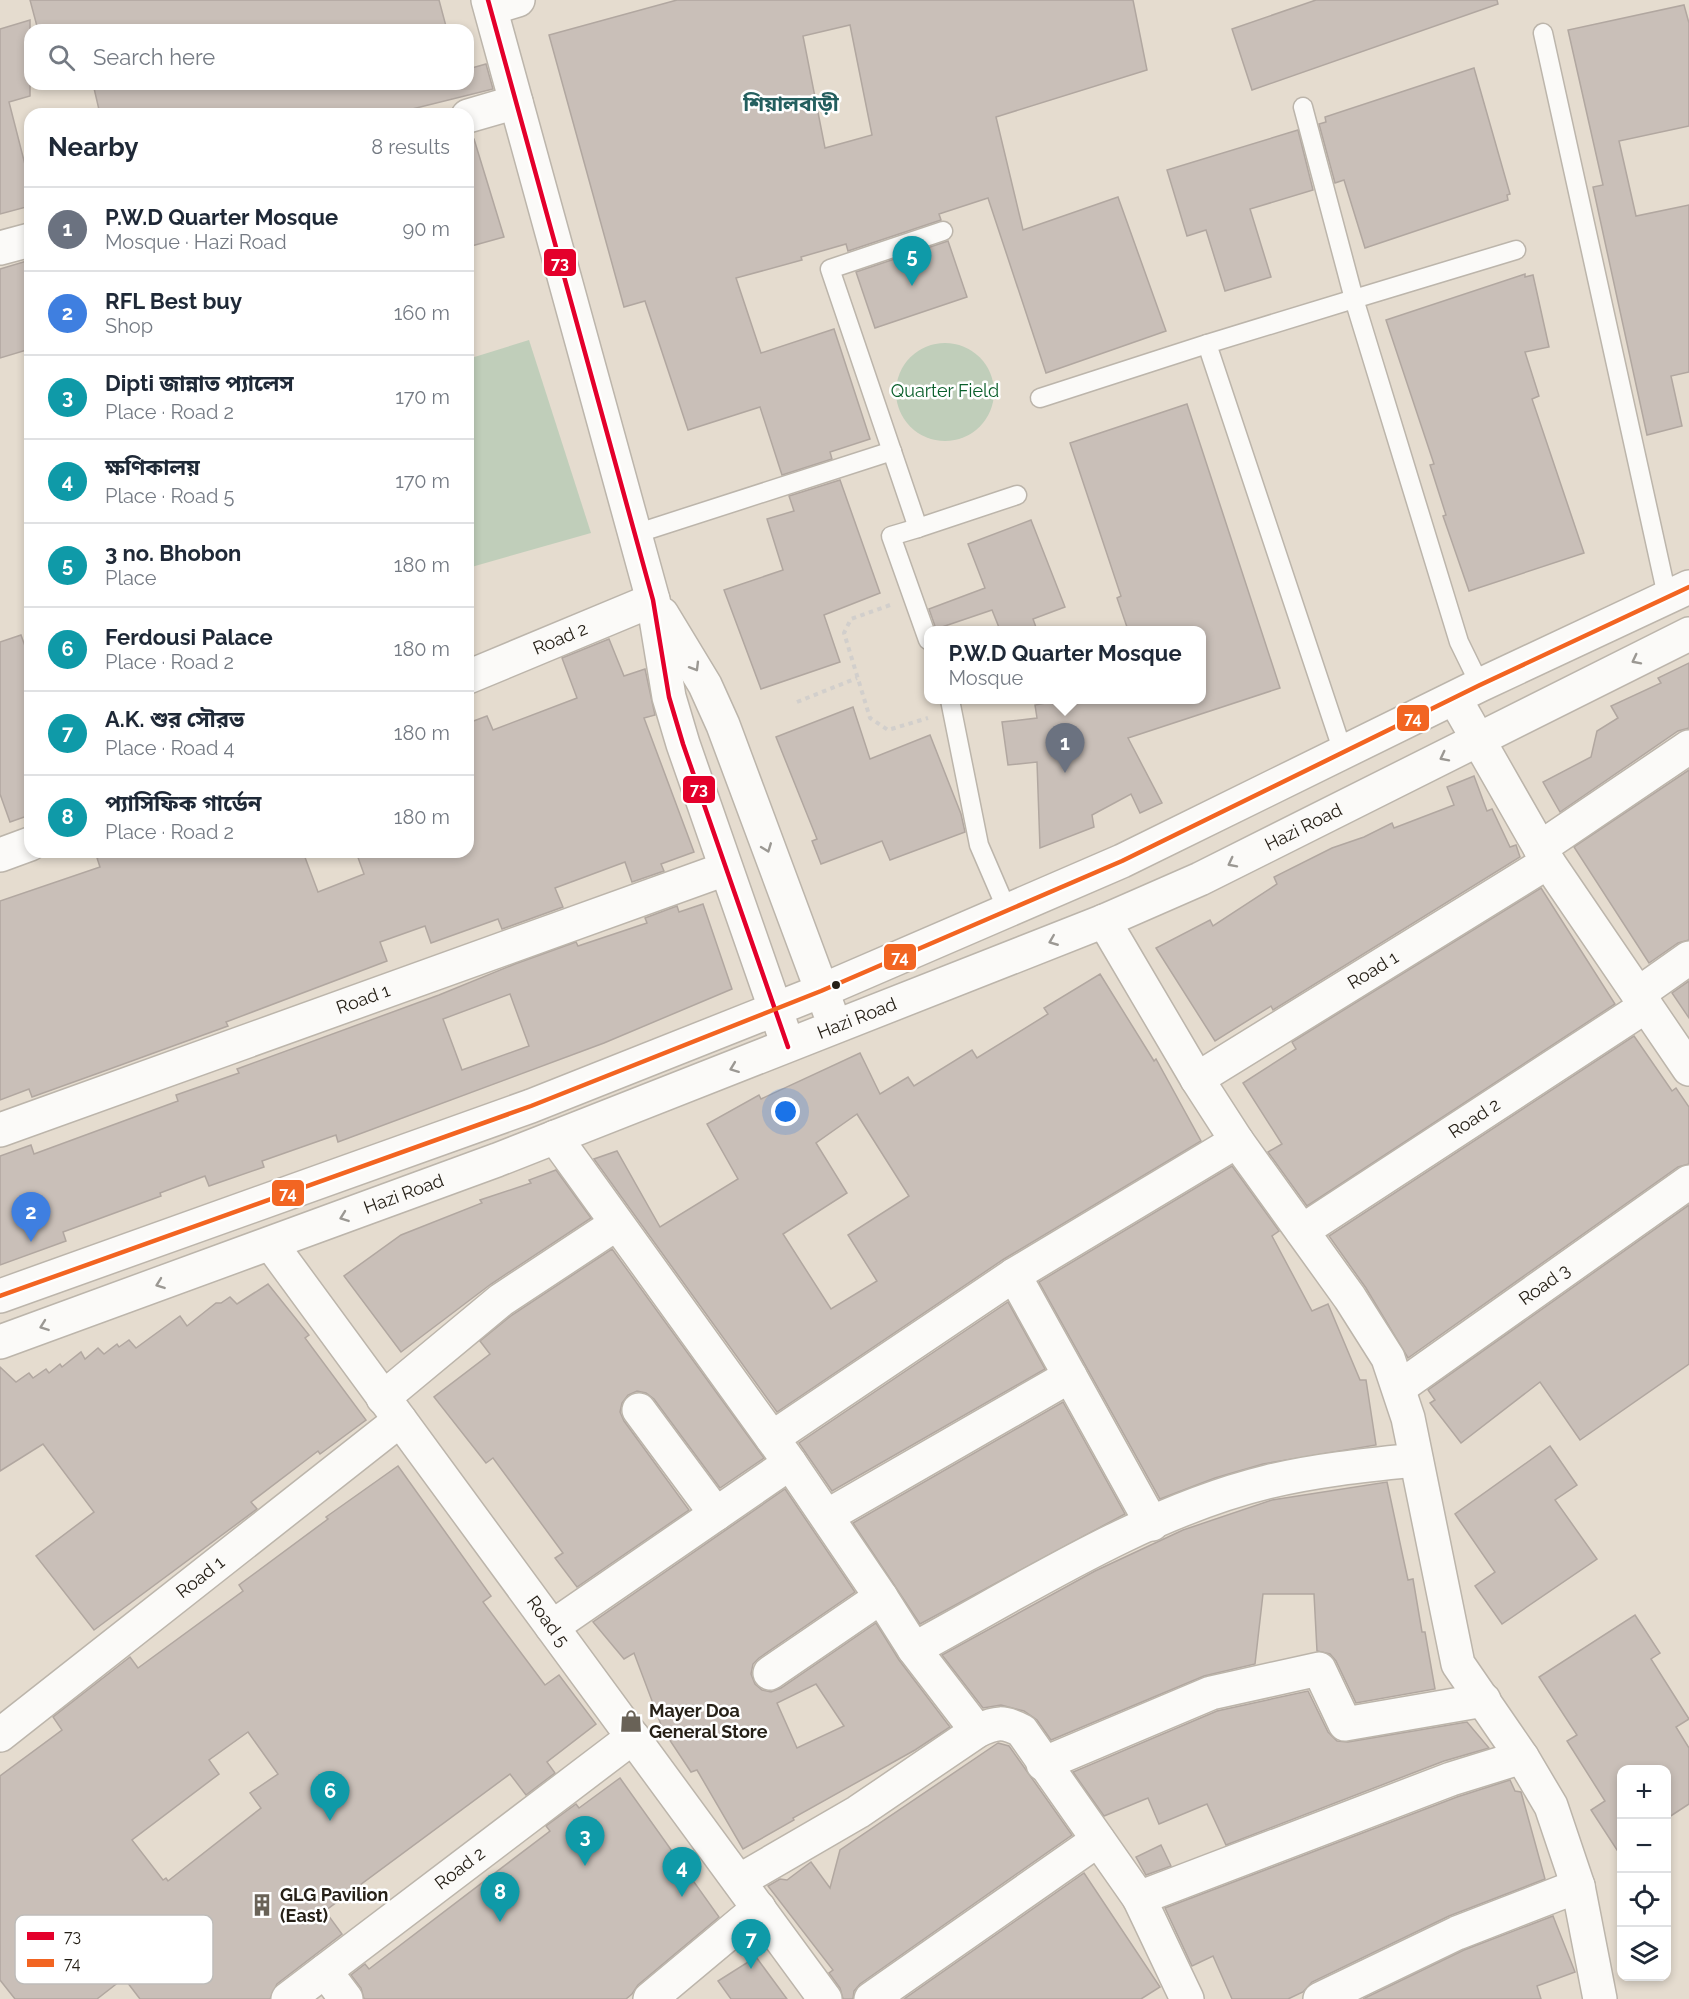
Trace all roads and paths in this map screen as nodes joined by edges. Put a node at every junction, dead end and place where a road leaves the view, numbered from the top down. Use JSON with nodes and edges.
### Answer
{"nodes":[{"id":1,"x":499,"y":3,"type":"edge"},
{"id":2,"x":1543,"y":33,"type":"dead end"},
{"id":3,"x":516,"y":102,"type":"junction"},
{"id":4,"x":1303,"y":107,"type":"dead end"},
{"id":5,"x":474,"y":114,"type":"edge"},
{"id":6,"x":943,"y":231,"type":"dead end"},
{"id":7,"x":24,"y":242,"type":"edge"},
{"id":8,"x":0,"y":248,"type":"edge"},
{"id":9,"x":1516,"y":250,"type":"dead end"},
{"id":10,"x":1354,"y":299,"type":"junction"},
{"id":11,"x":1207,"y":344,"type":"junction"},
{"id":12,"x":1040,"y":398,"type":"dead end"},
{"id":13,"x":892,"y":452,"type":"junction"},
{"id":14,"x":1017,"y":495,"type":"dead end"},
{"id":15,"x":918,"y":528,"type":"junction"},
{"id":16,"x":635,"y":534,"type":"junction"},
{"id":17,"x":1678,"y":591,"type":"edge"},
{"id":18,"x":913,"y":598,"type":"junction"},
{"id":19,"x":653,"y":600,"type":"junction"},
{"id":20,"x":924,"y":629,"type":"edge"},
{"id":21,"x":1689,"y":634,"type":"edge"},
{"id":22,"x":474,"y":675,"type":"edge"},
{"id":23,"x":856,"y":678,"type":"junction"},
{"id":24,"x":1468,"y":692,"type":"junction"},
{"id":25,"x":797,"y":702,"type":"dead end"},
{"id":26,"x":952,"y":705,"type":"edge"},
{"id":27,"x":1479,"y":740,"type":"junction"},
{"id":28,"x":1689,"y":747,"type":"edge"},
{"id":29,"x":1343,"y":752,"type":"junction"},
{"id":30,"x":24,"y":846,"type":"edge"},
{"id":31,"x":0,"y":855,"type":"edge"},
{"id":32,"x":1544,"y":855,"type":"junction"},
{"id":33,"x":724,"y":869,"type":"junction"},
{"id":34,"x":1007,"y":910,"type":"junction"},
{"id":35,"x":1104,"y":921,"type":"junction"},
{"id":36,"x":1689,"y":958,"type":"edge"},
{"id":37,"x":821,"y":991,"type":"junction"},
{"id":38,"x":1642,"y":1000,"type":"junction"},
{"id":39,"x":775,"y":1009,"type":"junction"},
{"id":40,"x":836,"y":1028,"type":"junction"},
{"id":41,"x":788,"y":1047,"type":"junction"},
{"id":42,"x":1689,"y":1069,"type":"edge"},
{"id":43,"x":1197,"y":1079,"type":"junction"},
{"id":44,"x":0,"y":1130,"type":"edge"},
{"id":45,"x":555,"y":1137,"type":"junction"},
{"id":46,"x":1237,"y":1141,"type":"junction"},
{"id":47,"x":1689,"y":1182,"type":"edge"},
{"id":48,"x":616,"y":1224,"type":"junction"},
{"id":49,"x":1302,"y":1231,"type":"junction"},
{"id":50,"x":271,"y":1244,"type":"junction"},
{"id":51,"x":1014,"y":1275,"type":"junction"},
{"id":52,"x":0,"y":1296,"type":"edge"},
{"id":53,"x":0,"y":1342,"type":"edge"},
{"id":54,"x":1070,"y":1376,"type":"junction"},
{"id":55,"x":1400,"y":1387,"type":"junction"},
{"id":56,"x":392,"y":1409,"type":"junction"},
{"id":57,"x":639,"y":1410,"type":"dead end"},
{"id":58,"x":781,"y":1450,"type":"junction"},
{"id":59,"x":1416,"y":1460,"type":"junction"},
{"id":60,"x":716,"y":1514,"type":"junction"},
{"id":61,"x":827,"y":1516,"type":"junction"},
{"id":62,"x":1152,"y":1524,"type":"junction"},
{"id":63,"x":881,"y":1597,"type":"junction"},
{"id":64,"x":552,"y":1627,"type":"junction"},
{"id":65,"x":914,"y":1649,"type":"junction"},
{"id":66,"x":770,"y":1673,"type":"dead end"},
{"id":67,"x":1484,"y":1700,"type":"junction"},
{"id":68,"x":977,"y":1731,"type":"junction"},
{"id":69,"x":0,"y":1735,"type":"edge"},
{"id":70,"x":633,"y":1737,"type":"junction"},
{"id":71,"x":1522,"y":1757,"type":"junction"},
{"id":72,"x":1043,"y":1764,"type":"junction"},
{"id":73,"x":1098,"y":1840,"type":"junction"},
{"id":74,"x":739,"y":1881,"type":"junction"},
{"id":75,"x":1578,"y":1886,"type":"junction"},
{"id":76,"x":1139,"y":1898,"type":"junction"},
{"id":77,"x":759,"y":1908,"type":"junction"},
{"id":78,"x":325,"y":1971,"type":"junction"},
{"id":79,"x":1179,"y":1996,"type":"edge"},
{"id":80,"x":288,"y":1999,"type":"edge"},
{"id":81,"x":346,"y":1999,"type":"edge"},
{"id":82,"x":650,"y":1999,"type":"edge"},
{"id":83,"x":825,"y":1999,"type":"edge"},
{"id":84,"x":871,"y":1999,"type":"edge"},
{"id":85,"x":1320,"y":1999,"type":"edge"},
{"id":86,"x":1600,"y":1999,"type":"edge"}],
"edges":[{"from":1,"to":3,"type":"street"},
{"from":2,"to":17,"type":"lane"},
{"from":3,"to":5,"type":"street"},
{"from":3,"to":16,"type":"street"},
{"from":4,"to":10,"type":"lane"},
{"from":6,"to":13,"type":"lane"},
{"from":7,"to":8,"type":"street"},
{"from":9,"to":10,"type":"lane"},
{"from":10,"to":11,"type":"lane"},
{"from":10,"to":24,"type":"lane"},
{"from":11,"to":12,"type":"lane"},
{"from":11,"to":29,"type":"lane"},
{"from":13,"to":15,"type":"lane"},
{"from":13,"to":16,"type":"lane"},
{"from":14,"to":15,"type":"lane"},
{"from":15,"to":18,"type":"lane"},
{"from":16,"to":19,"type":"street"},
{"from":17,"to":24,"type":"street"},
{"from":18,"to":20,"type":"lane"},
{"from":18,"to":23,"type":"path"},
{"from":19,"to":22,"type":"street","name":"Road 2"},
{"from":19,"to":33,"type":"street"},
{"from":19,"to":37,"type":"street","one_way":true},
{"from":21,"to":27,"type":"street","name":"Hazi Road","one_way":true},
{"from":23,"to":25,"type":"path"},
{"from":23,"to":26,"type":"path"},
{"from":24,"to":27,"type":"street"},
{"from":24,"to":29,"type":"street"},
{"from":26,"to":34,"type":"lane"},
{"from":27,"to":32,"type":"street"},
{"from":27,"to":35,"type":"street","name":"Hazi Road","one_way":true},
{"from":28,"to":32,"type":"street","name":"Road 1"},
{"from":29,"to":34,"type":"street"},
{"from":30,"to":31,"type":"street"},
{"from":32,"to":38,"type":"street"},
{"from":32,"to":43,"type":"street","name":"Road 1"},
{"from":33,"to":39,"type":"street"},
{"from":33,"to":44,"type":"street","name":"Road 1"},
{"from":34,"to":37,"type":"street"},
{"from":35,"to":40,"type":"street","name":"Hazi Road","one_way":true},
{"from":35,"to":43,"type":"street"},
{"from":36,"to":38,"type":"street","name":"Road 2"},
{"from":37,"to":39,"type":"street"},
{"from":37,"to":40,"type":"street"},
{"from":38,"to":42,"type":"street"},
{"from":38,"to":49,"type":"street","name":"Road 2"},
{"from":39,"to":41,"type":"street"},
{"from":39,"to":52,"type":"street"},
{"from":40,"to":41,"type":"street","name":"Hazi Road"},
{"from":41,"to":45,"type":"street","name":"Hazi Road","one_way":true},
{"from":43,"to":46,"type":"street"},
{"from":45,"to":48,"type":"street"},
{"from":45,"to":50,"type":"street","name":"Hazi Road","one_way":true},
{"from":46,"to":49,"type":"street"},
{"from":46,"to":51,"type":"street"},
{"from":47,"to":55,"type":"street","name":"Road 3"},
{"from":48,"to":56,"type":"street","name":"Road 1"},
{"from":48,"to":58,"type":"street"},
{"from":49,"to":55,"type":"street"},
{"from":50,"to":53,"type":"street","name":"Hazi Road","one_way":true},
{"from":50,"to":56,"type":"street","name":"Road 5"},
{"from":51,"to":54,"type":"street"},
{"from":51,"to":58,"type":"street"},
{"from":54,"to":61,"type":"street"},
{"from":54,"to":62,"type":"street"},
{"from":55,"to":59,"type":"street"},
{"from":56,"to":64,"type":"street","name":"Road 5"},
{"from":56,"to":69,"type":"street","name":"Road 1"},
{"from":57,"to":60,"type":"street"},
{"from":58,"to":60,"type":"street"},
{"from":58,"to":61,"type":"street"},
{"from":59,"to":62,"type":"street"},
{"from":59,"to":67,"type":"street"},
{"from":60,"to":64,"type":"street"},
{"from":61,"to":63,"type":"street"},
{"from":62,"to":65,"type":"street"},
{"from":63,"to":65,"type":"street"},
{"from":63,"to":66,"type":"street"},
{"from":64,"to":70,"type":"street","name":"Road 5"},
{"from":65,"to":68,"type":"street"},
{"from":67,"to":71,"type":"street"},
{"from":67,"to":72,"type":"street"},
{"from":68,"to":72,"type":"street"},
{"from":68,"to":74,"type":"street"},
{"from":70,"to":74,"type":"street","name":"Road 5"},
{"from":70,"to":78,"type":"street","name":"Road 2"},
{"from":71,"to":75,"type":"street"},
{"from":71,"to":76,"type":"street"},
{"from":72,"to":73,"type":"street"},
{"from":73,"to":76,"type":"street"},
{"from":73,"to":84,"type":"street"},
{"from":74,"to":77,"type":"street","name":"Road 5"},
{"from":75,"to":85,"type":"street"},
{"from":75,"to":86,"type":"street"},
{"from":76,"to":79,"type":"street"},
{"from":77,"to":82,"type":"street"},
{"from":77,"to":83,"type":"street","name":"Road 5"},
{"from":78,"to":80,"type":"street","name":"Road 2"},
{"from":78,"to":81,"type":"street"}]}
